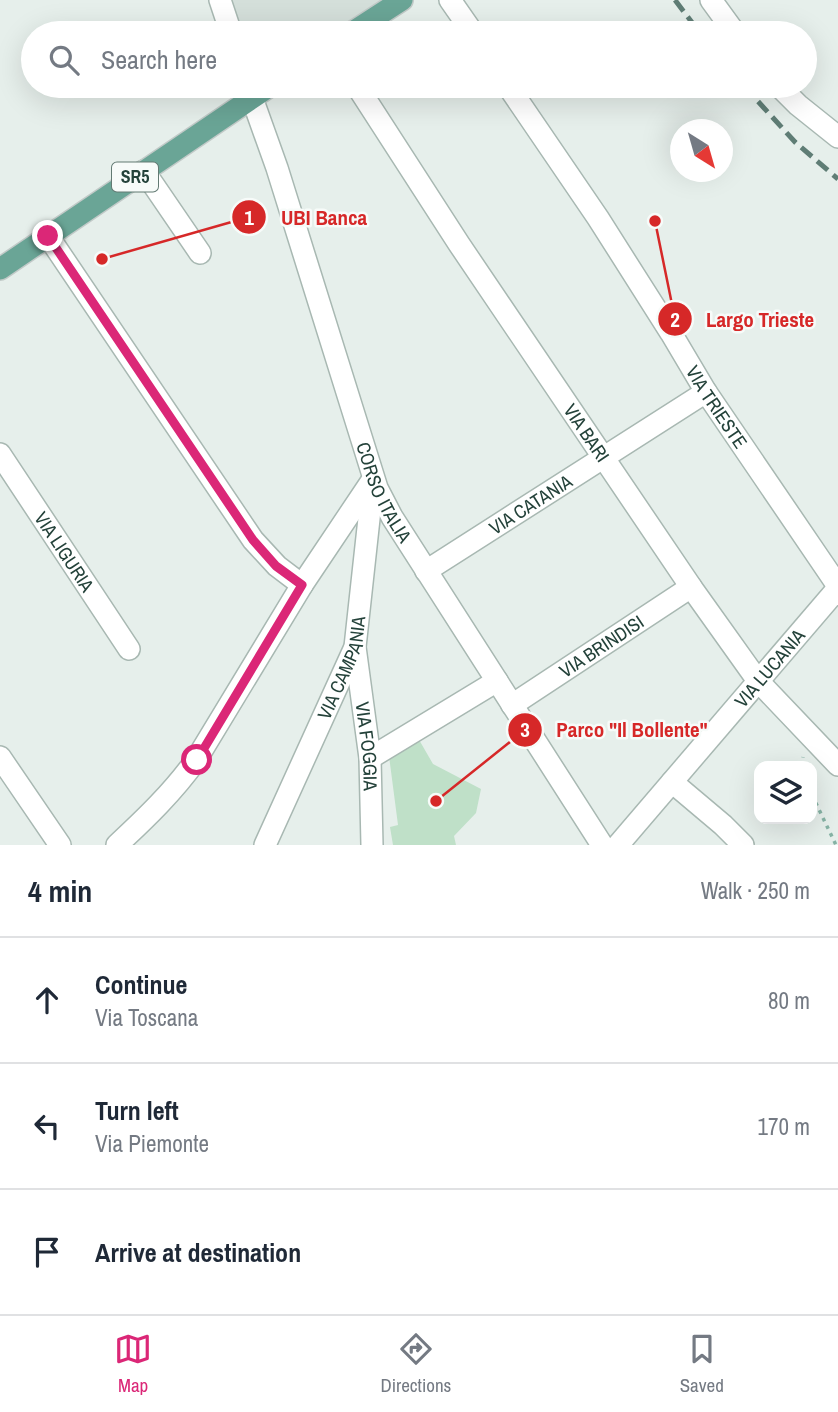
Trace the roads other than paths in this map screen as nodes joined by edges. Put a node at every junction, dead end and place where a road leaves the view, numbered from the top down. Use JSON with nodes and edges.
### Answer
{"nodes":[{"id":1,"x":220,"y":0,"type":"edge"},
{"id":2,"x":402,"y":0,"type":"edge"},
{"id":3,"x":450,"y":0,"type":"edge"},
{"id":4,"x":722,"y":4,"type":"edge"},
{"id":5,"x":227,"y":21,"type":"edge"},
{"id":6,"x":370,"y":21,"type":"edge"},
{"id":7,"x":465,"y":21,"type":"edge"},
{"id":8,"x":730,"y":21,"type":"edge"},
{"id":9,"x":242,"y":98,"type":"edge"},
{"id":10,"x":252,"y":98,"type":"edge"},
{"id":11,"x":365,"y":98,"type":"edge"},
{"id":12,"x":516,"y":98,"type":"edge"},
{"id":13,"x":791,"y":98,"type":"edge"},
{"id":14,"x":838,"y":137,"type":"edge"},
{"id":15,"x":144,"y":171,"type":"junction"},
{"id":16,"x":48,"y":236,"type":"junction"},
{"id":17,"x":200,"y":253,"type":"dead end"},
{"id":18,"x":0,"y":269,"type":"edge"},
{"id":19,"x":706,"y":392,"type":"junction"},
{"id":20,"x":0,"y":454,"type":"edge"},
{"id":21,"x":603,"y":458,"type":"junction"},
{"id":22,"x":373,"y":479,"type":"junction"},
{"id":23,"x":426,"y":571,"type":"junction"},
{"id":24,"x":302,"y":585,"type":"junction"},
{"id":25,"x":691,"y":587,"type":"junction"},
{"id":26,"x":838,"y":587,"type":"edge"},
{"id":27,"x":355,"y":647,"type":"junction"},
{"id":28,"x":129,"y":649,"type":"dead end"},
{"id":29,"x":497,"y":681,"type":"junction"},
{"id":30,"x":758,"y":681,"type":"junction"},
{"id":31,"x":512,"y":705,"type":"junction"},
{"id":32,"x":0,"y":757,"type":"edge"},
{"id":33,"x":370,"y":758,"type":"junction"},
{"id":34,"x":836,"y":758,"type":"edge"},
{"id":35,"x":672,"y":782,"type":"junction"},
{"id":36,"x":60,"y":845,"type":"edge"},
{"id":37,"x":117,"y":845,"type":"edge"},
{"id":38,"x":265,"y":845,"type":"edge"},
{"id":39,"x":372,"y":845,"type":"edge"},
{"id":40,"x":602,"y":845,"type":"edge"},
{"id":41,"x":618,"y":845,"type":"edge"},
{"id":42,"x":743,"y":845,"type":"edge"}],
"edges":[{"from":1,"to":5,"type":"street"},
{"from":2,"to":6,"type":"main road"},
{"from":3,"to":7,"type":"street"},
{"from":4,"to":8,"type":"street"},
{"from":9,"to":15,"type":"main road","number":"SR5"},
{"from":10,"to":22,"type":"street","name":"CORSO ITALIA"},
{"from":11,"to":21,"type":"street","name":"VIA BARI"},
{"from":12,"to":19,"type":"street","name":"VIA TRIESTE"},
{"from":13,"to":14,"type":"street"},
{"from":15,"to":16,"type":"main road","number":"SR5"},
{"from":15,"to":17,"type":"street"},
{"from":16,"to":18,"type":"main road","number":"SR5"},
{"from":16,"to":24,"type":"street"},
{"from":19,"to":21,"type":"street","name":"VIA CATANIA"},
{"from":19,"to":26,"type":"street","name":"VIA TRIESTE"},
{"from":20,"to":28,"type":"street","name":"VIA LIGURIA"},
{"from":21,"to":23,"type":"street","name":"VIA CATANIA"},
{"from":21,"to":25,"type":"street","name":"VIA BARI"},
{"from":22,"to":23,"type":"street","name":"CORSO ITALIA"},
{"from":22,"to":24,"type":"street"},
{"from":22,"to":27,"type":"street","name":"VIA CAMPANIA"},
{"from":23,"to":29,"type":"street","name":"CORSO ITALIA"},
{"from":24,"to":37,"type":"street"},
{"from":25,"to":30,"type":"street","name":"VIA BARI"},
{"from":25,"to":31,"type":"street","name":"VIA BRINDISI"},
{"from":26,"to":30,"type":"street","name":"VIA LUCANIA"},
{"from":27,"to":33,"type":"street","name":"VIA FOGGIA"},
{"from":27,"to":38,"type":"street","name":"VIA CAMPANIA"},
{"from":29,"to":31,"type":"street","name":"CORSO ITALIA"},
{"from":29,"to":33,"type":"street"},
{"from":30,"to":34,"type":"street","name":"VIA BARI"},
{"from":30,"to":35,"type":"street","name":"VIA LUCANIA"},
{"from":31,"to":40,"type":"street","name":"CORSO ITALIA"},
{"from":32,"to":36,"type":"street"},
{"from":33,"to":39,"type":"street","name":"VIA FOGGIA"},
{"from":35,"to":41,"type":"street","name":"VIA LUCANIA"},
{"from":35,"to":42,"type":"street"}]}
